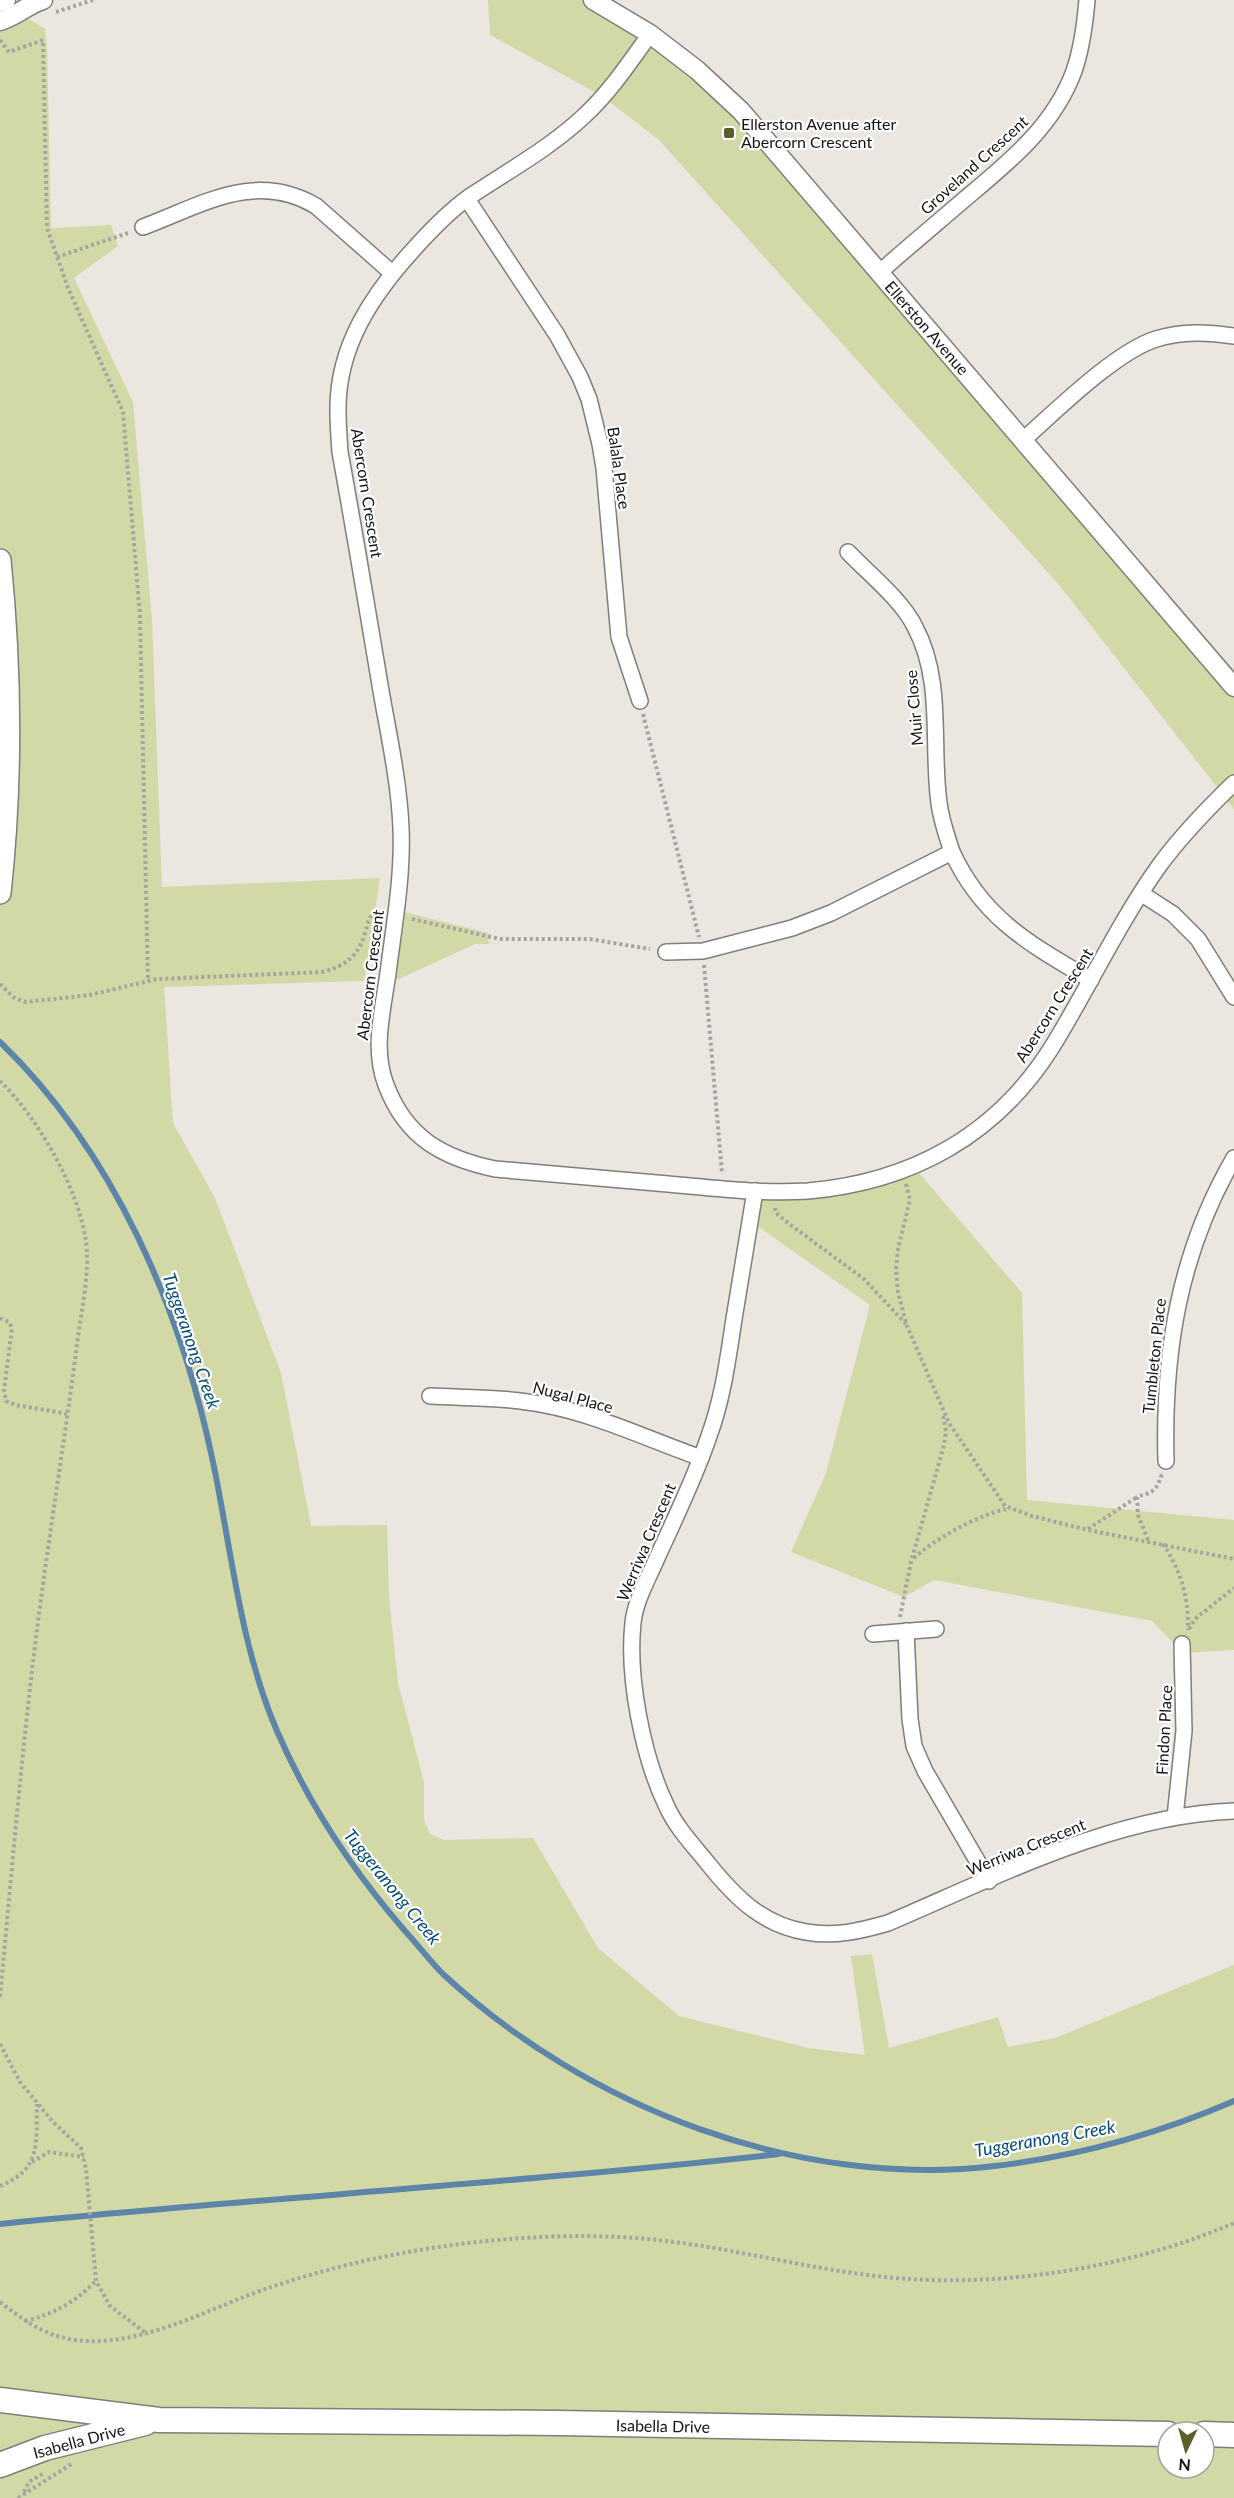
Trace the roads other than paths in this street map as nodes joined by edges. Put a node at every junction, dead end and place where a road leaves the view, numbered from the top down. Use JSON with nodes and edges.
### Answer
{"nodes":[{"id":1,"x":6,"y":0,"type":"edge"},
{"id":2,"x":593,"y":0,"type":"edge"},
{"id":3,"x":1087,"y":0,"type":"edge"},
{"id":4,"x":33,"y":1,"type":"edge"},
{"id":5,"x":0,"y":2,"type":"edge"},
{"id":6,"x":0,"y":21,"type":"edge"},
{"id":7,"x":650,"y":34,"type":"junction"},
{"id":8,"x":467,"y":199,"type":"junction"},
{"id":9,"x":143,"y":227,"type":"road end"},
{"id":10,"x":880,"y":272,"type":"junction"},
{"id":11,"x":392,"y":273,"type":"junction"},
{"id":12,"x":1234,"y":336,"type":"edge"},
{"id":13,"x":1023,"y":440,"type":"junction"},
{"id":14,"x":848,"y":552,"type":"dead end"},
{"id":15,"x":0,"y":560,"type":"edge"},
{"id":16,"x":1234,"y":687,"type":"edge"},
{"id":17,"x":640,"y":701,"type":"dead end"},
{"id":18,"x":1234,"y":783,"type":"edge"},
{"id":19,"x":952,"y":852,"type":"junction"},
{"id":20,"x":0,"y":893,"type":"edge"},
{"id":21,"x":1142,"y":894,"type":"junction"},
{"id":22,"x":666,"y":952,"type":"road end"},
{"id":23,"x":1091,"y":980,"type":"junction"},
{"id":24,"x":1234,"y":997,"type":"edge"},
{"id":25,"x":1234,"y":1158,"type":"edge"},
{"id":26,"x":755,"y":1191,"type":"junction"},
{"id":27,"x":430,"y":1396,"type":"dead end"},
{"id":28,"x":701,"y":1458,"type":"junction"},
{"id":29,"x":1167,"y":1461,"type":"road end"},
{"id":30,"x":936,"y":1629,"type":"dead end"},
{"id":31,"x":906,"y":1631,"type":"junction"},
{"id":32,"x":873,"y":1634,"type":"dead end"},
{"id":33,"x":1184,"y":1638,"type":"road end"},
{"id":34,"x":1234,"y":1811,"type":"edge"},
{"id":35,"x":1175,"y":1817,"type":"junction"},
{"id":36,"x":989,"y":1881,"type":"junction"},
{"id":37,"x":0,"y":2400,"type":"edge"},
{"id":38,"x":159,"y":2420,"type":"junction"},
{"id":39,"x":1156,"y":2434,"type":"edge"},
{"id":40,"x":1216,"y":2434,"type":"edge"},
{"id":41,"x":1234,"y":2434,"type":"edge"},
{"id":42,"x":0,"y":2465,"type":"edge"}],
"edges":[{"from":1,"to":5,"type":"street"},
{"from":2,"to":7,"type":"street","name":"Ellerston Avenue"},
{"from":3,"to":10,"type":"street","name":"Groveland Crescent"},
{"from":4,"to":6,"type":"street"},
{"from":7,"to":8,"type":"street","name":"Abercorn Crescent"},
{"from":7,"to":10,"type":"street","name":"Ellerston Avenue"},
{"from":8,"to":11,"type":"street","name":"Abercorn Crescent"},
{"from":8,"to":17,"type":"street","name":"Balala Place"},
{"from":9,"to":11,"type":"street"},
{"from":10,"to":13,"type":"street","name":"Ellerston Avenue"},
{"from":11,"to":26,"type":"street","name":"Abercorn Crescent"},
{"from":12,"to":13,"type":"street"},
{"from":13,"to":16,"type":"street","name":"Ellerston Avenue"},
{"from":14,"to":19,"type":"street","name":"Muir Close"},
{"from":15,"to":20,"type":"main road"},
{"from":18,"to":21,"type":"street","name":"Abercorn Crescent"},
{"from":19,"to":22,"type":"street"},
{"from":19,"to":23,"type":"street","name":"Muir Close"},
{"from":21,"to":23,"type":"street","name":"Abercorn Crescent"},
{"from":21,"to":24,"type":"street"},
{"from":23,"to":26,"type":"street","name":"Abercorn Crescent"},
{"from":25,"to":29,"type":"street","name":"Tumbleton Place"},
{"from":26,"to":28,"type":"street","name":"Werriwa Crescent"},
{"from":27,"to":28,"type":"street","name":"Nugal Place"},
{"from":28,"to":36,"type":"street","name":"Werriwa Crescent"},
{"from":30,"to":31,"type":"street"},
{"from":31,"to":32,"type":"street"},
{"from":31,"to":36,"type":"street"},
{"from":33,"to":35,"type":"street","name":"Findon Place"},
{"from":34,"to":35,"type":"street","name":"Werriwa Crescent"},
{"from":35,"to":36,"type":"street","name":"Werriwa Crescent"},
{"from":37,"to":38,"type":"main road","name":"Isabella Drive"},
{"from":38,"to":39,"type":"main road","name":"Isabella Drive"},
{"from":38,"to":42,"type":"main road","name":"Isabella Drive"},
{"from":40,"to":41,"type":"main road"}]}
